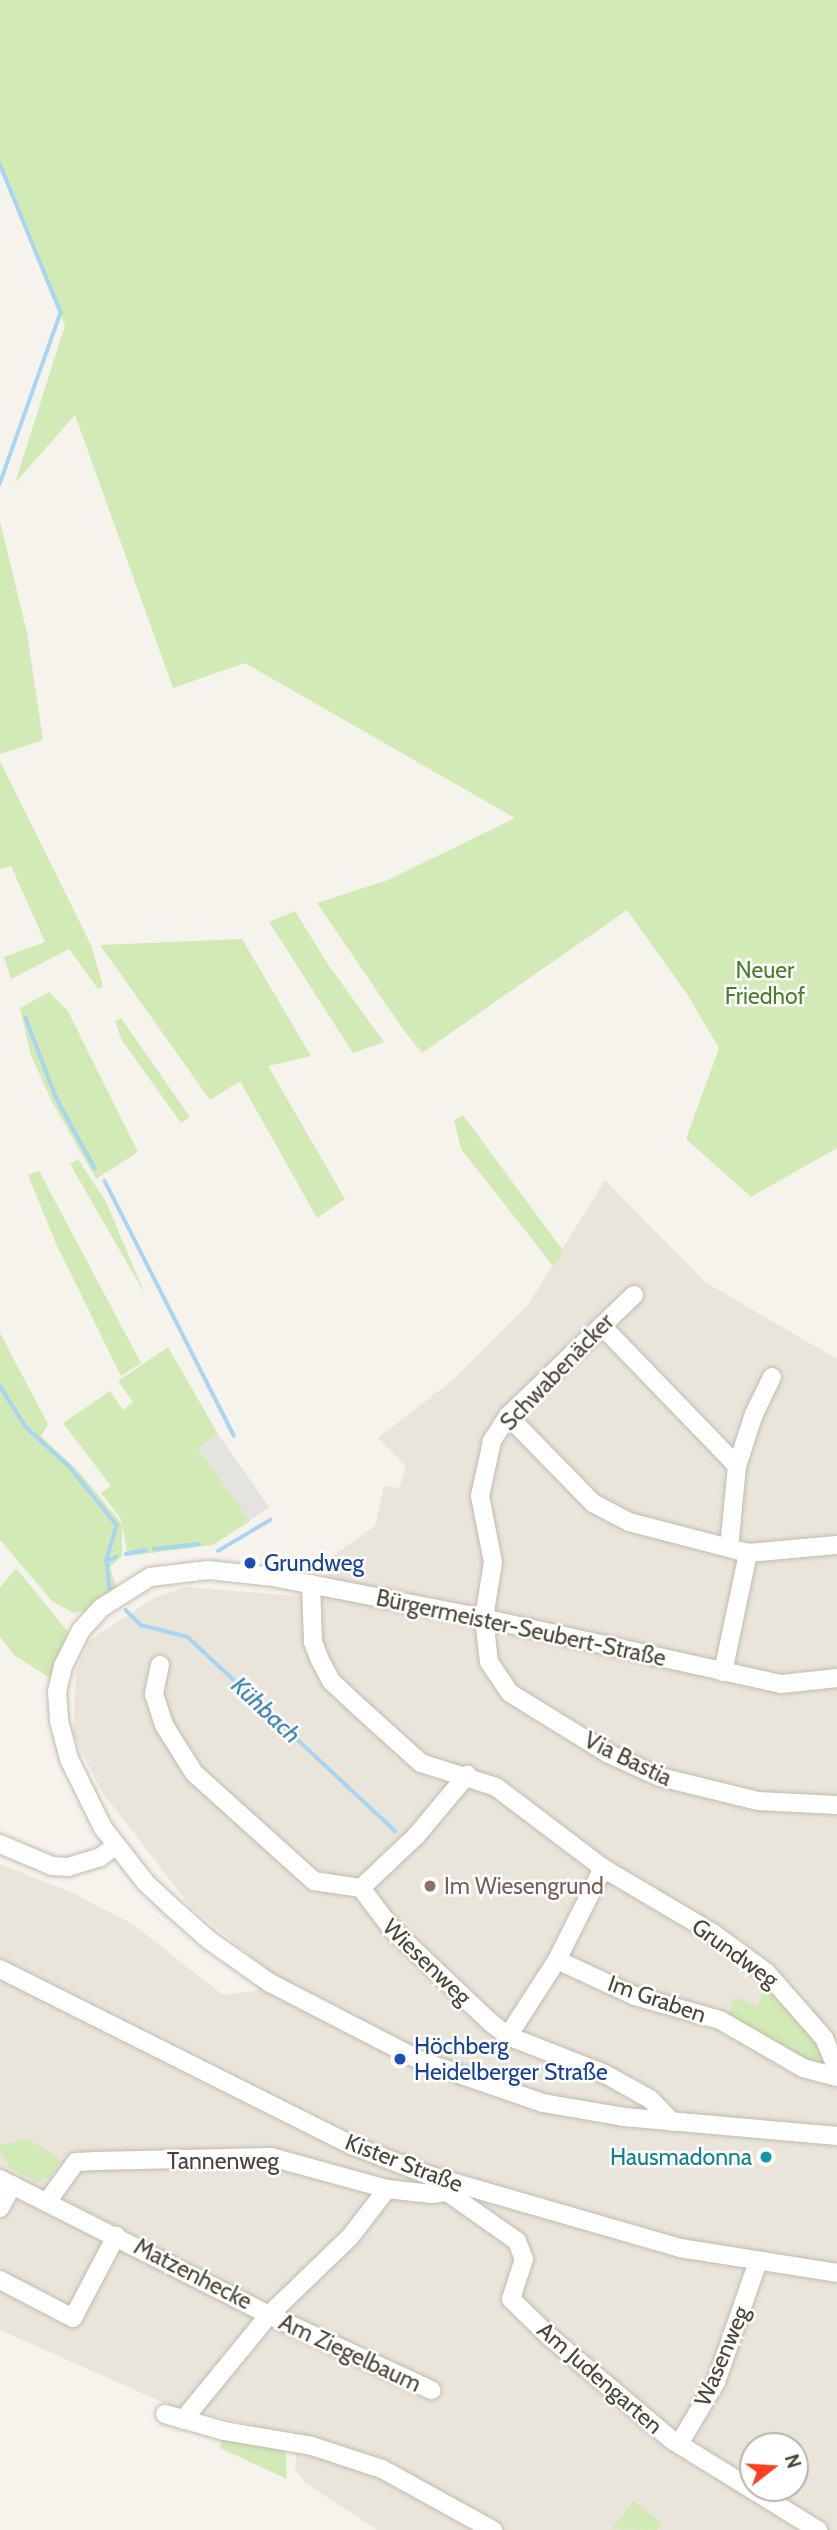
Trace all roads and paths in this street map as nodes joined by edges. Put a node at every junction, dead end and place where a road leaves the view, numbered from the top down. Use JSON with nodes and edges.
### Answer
{"nodes":[{"id":1,"x":634,"y":1295,"type":"dead end"},
{"id":2,"x":602,"y":1325,"type":"junction"},
{"id":3,"x":772,"y":1377,"type":"dead end"},
{"id":4,"x":508,"y":1416,"type":"junction"},
{"id":5,"x":737,"y":1466,"type":"junction"},
{"id":6,"x":837,"y":1545,"type":"edge"},
{"id":7,"x":729,"y":1548,"type":"junction"},
{"id":8,"x":748,"y":1553,"type":"junction"},
{"id":9,"x":311,"y":1584,"type":"junction"},
{"id":10,"x":484,"y":1618,"type":"junction"},
{"id":11,"x":159,"y":1665,"type":"dead end"},
{"id":12,"x":723,"y":1672,"type":"junction"},
{"id":13,"x":837,"y":1678,"type":"edge"},
{"id":14,"x":467,"y":1775,"type":"junction"},
{"id":15,"x":837,"y":1805,"type":"edge"},
{"id":16,"x":0,"y":1844,"type":"edge"},
{"id":17,"x":116,"y":1846,"type":"junction"},
{"id":18,"x":603,"y":1868,"type":"junction"},
{"id":19,"x":361,"y":1888,"type":"junction"},
{"id":20,"x":557,"y":1960,"type":"junction"},
{"id":21,"x":0,"y":1969,"type":"edge"},
{"id":22,"x":508,"y":2036,"type":"junction"},
{"id":23,"x":837,"y":2068,"type":"edge"},
{"id":24,"x":837,"y":2077,"type":"edge"},
{"id":25,"x":673,"y":2122,"type":"junction"},
{"id":26,"x":837,"y":2136,"type":"edge"},
{"id":27,"x":6,"y":2182,"type":"edge"},
{"id":28,"x":449,"y":2187,"type":"junction"},
{"id":29,"x":387,"y":2189,"type":"junction"},
{"id":30,"x":47,"y":2202,"type":"junction"},
{"id":31,"x":0,"y":2208,"type":"edge"},
{"id":32,"x":116,"y":2236,"type":"junction"},
{"id":33,"x":757,"y":2264,"type":"junction"},
{"id":34,"x":837,"y":2273,"type":"edge"},
{"id":35,"x":0,"y":2280,"type":"edge"},
{"id":36,"x":269,"y":2315,"type":"junction"},
{"id":37,"x":431,"y":2390,"type":"dead end"},
{"id":38,"x":165,"y":2414,"type":"dead end"},
{"id":39,"x":183,"y":2420,"type":"junction"},
{"id":40,"x":679,"y":2444,"type":"junction"},
{"id":41,"x":492,"y":2530,"type":"edge"},
{"id":42,"x":818,"y":2530,"type":"edge"}],
"edges":[{"from":1,"to":2,"type":"street","name":"Schwabenäcker"},
{"from":2,"to":4,"type":"street","name":"Schwabenäcker"},
{"from":2,"to":5,"type":"street"},
{"from":3,"to":5,"type":"street"},
{"from":4,"to":7,"type":"street"},
{"from":4,"to":10,"type":"street","name":"Schwabenäcker"},
{"from":5,"to":7,"type":"street"},
{"from":6,"to":8,"type":"street"},
{"from":7,"to":8,"type":"street"},
{"from":8,"to":12,"type":"street"},
{"from":9,"to":10,"type":"street","name":"Bürgermeister-Seubert-Straße"},
{"from":9,"to":14,"type":"street","name":"Grundweg"},
{"from":9,"to":17,"type":"street","name":"Bürgermeister-Seubert-Straße"},
{"from":10,"to":12,"type":"street","name":"Bürgermeister-Seubert-Straße"},
{"from":10,"to":15,"type":"street","name":"Via Bastia"},
{"from":11,"to":19,"type":"street"},
{"from":12,"to":13,"type":"street","name":"Bürgermeister-Seubert-Straße"},
{"from":14,"to":18,"type":"street","name":"Grundweg"},
{"from":14,"to":19,"type":"street"},
{"from":16,"to":17,"type":"street"},
{"from":17,"to":25,"type":"street","name":"Bürgermeister-Seubert-Straße"},
{"from":18,"to":20,"type":"street"},
{"from":18,"to":23,"type":"street","name":"Grundweg"},
{"from":19,"to":22,"type":"street","name":"Wiesenweg"},
{"from":20,"to":22,"type":"street"},
{"from":20,"to":24,"type":"street","name":"Im Graben"},
{"from":21,"to":28,"type":"street","name":"Kister Straße"},
{"from":22,"to":25,"type":"street","name":"Wiesenweg"},
{"from":25,"to":26,"type":"street","name":"Bürgermeister-Seubert-Straße"},
{"from":27,"to":30,"type":"street","name":"Matzenhecke"},
{"from":27,"to":31,"type":"street","name":"Matzenhecke"},
{"from":28,"to":29,"type":"street","name":"Tannenweg"},
{"from":28,"to":33,"type":"street","name":"Kister Straße"},
{"from":28,"to":40,"type":"street","name":"Am Judengarten"},
{"from":29,"to":30,"type":"street","name":"Tannenweg"},
{"from":29,"to":36,"type":"street","name":"Am Ziegelbaum"},
{"from":30,"to":32,"type":"street","name":"Matzenhecke"},
{"from":32,"to":35,"type":"street","name":"Matzenhecke"},
{"from":32,"to":36,"type":"street","name":"Matzenhecke"},
{"from":33,"to":34,"type":"street","name":"Kister Straße"},
{"from":33,"to":40,"type":"street","name":"Wasenweg"},
{"from":36,"to":37,"type":"street","name":"Am Ziegelbaum"},
{"from":36,"to":39,"type":"street","name":"Am Ziegelbaum"},
{"from":38,"to":39,"type":"street"},
{"from":39,"to":41,"type":"street"},
{"from":40,"to":42,"type":"street","name":"Am Judengarten"}]}
